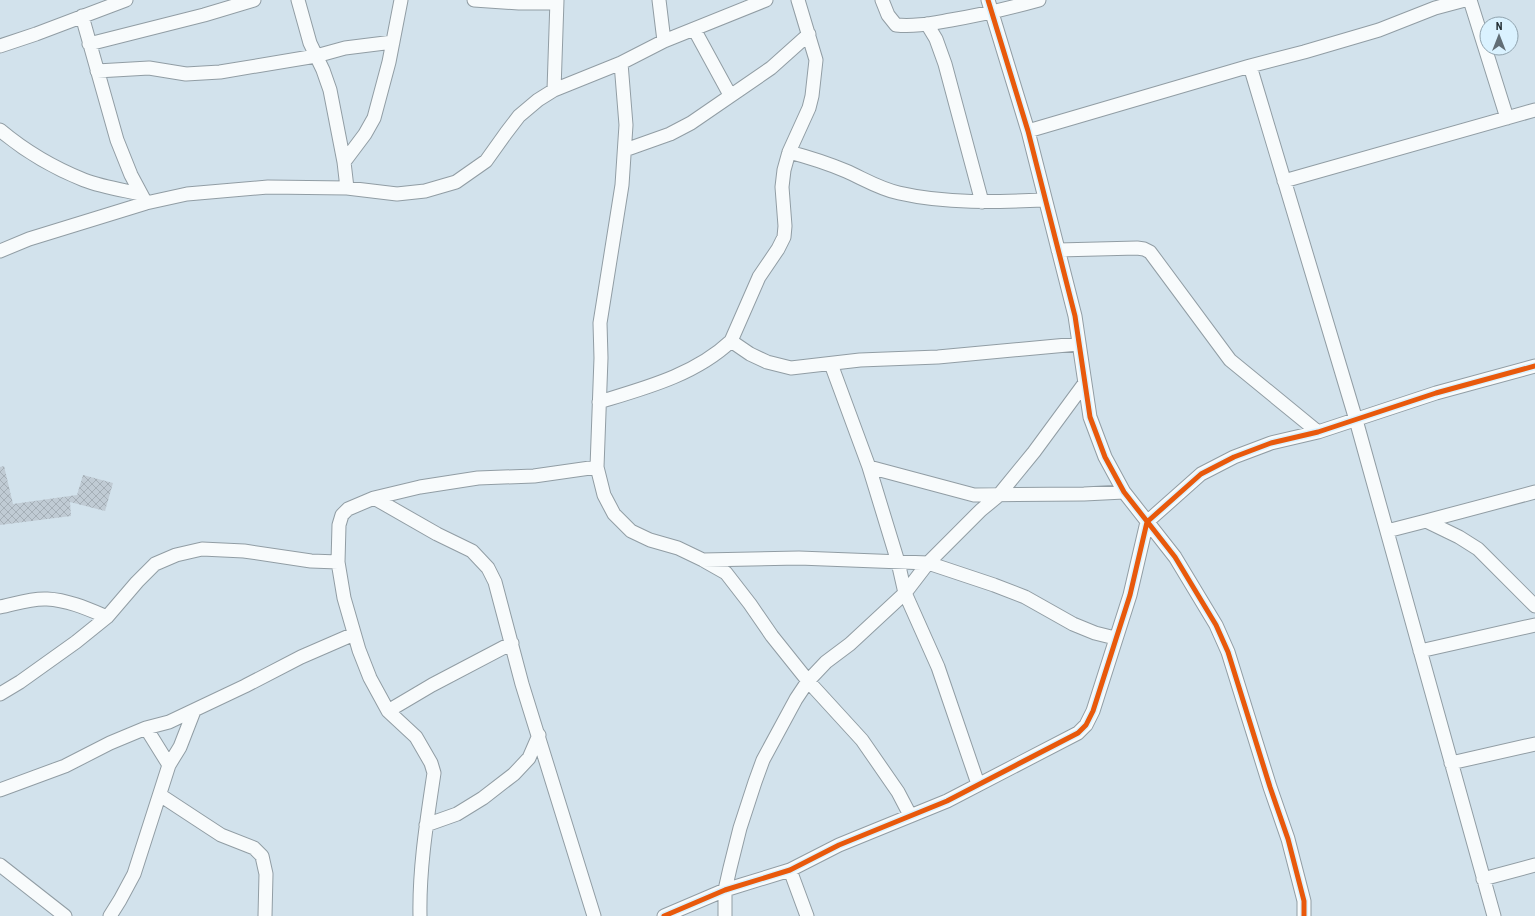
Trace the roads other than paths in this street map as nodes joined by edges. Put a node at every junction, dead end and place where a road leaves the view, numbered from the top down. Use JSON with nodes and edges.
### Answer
{"nodes":[{"id":1,"x":126,"y":0,"type":"edge"},
{"id":2,"x":254,"y":0,"type":"edge"},
{"id":3,"x":298,"y":0,"type":"edge"},
{"id":4,"x":401,"y":0,"type":"edge"},
{"id":5,"x":474,"y":0,"type":"edge"},
{"id":6,"x":660,"y":0,"type":"edge"},
{"id":7,"x":766,"y":0,"type":"edge"},
{"id":8,"x":798,"y":0,"type":"edge"},
{"id":9,"x":882,"y":0,"type":"edge"},
{"id":10,"x":988,"y":0,"type":"edge"},
{"id":11,"x":1039,"y":0,"type":"edge"},
{"id":12,"x":1465,"y":0,"type":"edge"},
{"id":13,"x":1470,"y":0,"type":"edge"},
{"id":14,"x":557,"y":1,"type":"edge"},
{"id":15,"x":109,"y":3,"type":"edge"},
{"id":16,"x":992,"y":13,"type":"junction"},
{"id":17,"x":82,"y":16,"type":"junction"},
{"id":18,"x":926,"y":24,"type":"junction"},
{"id":19,"x":694,"y":29,"type":"junction"},
{"id":20,"x":809,"y":34,"type":"junction"},
{"id":21,"x":664,"y":41,"type":"junction"},
{"id":22,"x":393,"y":42,"type":"junction"},
{"id":23,"x":89,"y":44,"type":"junction"},
{"id":24,"x":0,"y":46,"type":"edge"},
{"id":25,"x":316,"y":56,"type":"junction"},
{"id":26,"x":621,"y":63,"type":"junction"},
{"id":27,"x":1250,"y":66,"type":"junction"},
{"id":28,"x":97,"y":71,"type":"junction"},
{"id":29,"x":554,"y":90,"type":"junction"},
{"id":30,"x":730,"y":95,"type":"junction"},
{"id":31,"x":1535,"y":110,"type":"edge"},
{"id":32,"x":1507,"y":118,"type":"junction"},
{"id":33,"x":0,"y":130,"type":"edge"},
{"id":34,"x":1028,"y":131,"type":"junction"},
{"id":35,"x":625,"y":150,"type":"junction"},
{"id":36,"x":789,"y":152,"type":"junction"},
{"id":37,"x":344,"y":162,"type":"junction"},
{"id":38,"x":1284,"y":181,"type":"junction"},
{"id":39,"x":347,"y":188,"type":"junction"},
{"id":40,"x":144,"y":199,"type":"junction"},
{"id":41,"x":1044,"y":200,"type":"junction"},
{"id":42,"x":982,"y":202,"type":"junction"},
{"id":43,"x":1058,"y":250,"type":"junction"},
{"id":44,"x":0,"y":251,"type":"edge"},
{"id":45,"x":731,"y":341,"type":"junction"},
{"id":46,"x":1078,"y":344,"type":"junction"},
{"id":47,"x":831,"y":364,"type":"junction"},
{"id":48,"x":1535,"y":366,"type":"edge"},
{"id":49,"x":1084,"y":384,"type":"junction"},
{"id":50,"x":599,"y":402,"type":"junction"},
{"id":51,"x":1356,"y":420,"type":"junction"},
{"id":52,"x":1318,"y":432,"type":"junction"},
{"id":53,"x":597,"y":467,"type":"junction"},
{"id":54,"x":869,"y":467,"type":"junction"},
{"id":55,"x":1124,"y":492,"type":"junction"},
{"id":56,"x":1535,"y":492,"type":"edge"},
{"id":57,"x":998,"y":496,"type":"junction"},
{"id":58,"x":374,"y":498,"type":"junction"},
{"id":59,"x":1426,"y":521,"type":"junction"},
{"id":60,"x":1147,"y":522,"type":"junction"},
{"id":61,"x":1387,"y":531,"type":"junction"},
{"id":62,"x":703,"y":560,"type":"junction"},
{"id":63,"x":338,"y":562,"type":"junction"},
{"id":64,"x":898,"y":562,"type":"junction"},
{"id":65,"x":928,"y":563,"type":"junction"},
{"id":66,"x":905,"y":593,"type":"junction"},
{"id":67,"x":1535,"y":606,"type":"edge"},
{"id":68,"x":0,"y":607,"type":"edge"},
{"id":69,"x":107,"y":617,"type":"junction"},
{"id":70,"x":1535,"y":626,"type":"edge"},
{"id":71,"x":354,"y":634,"type":"junction"},
{"id":72,"x":1115,"y":638,"type":"junction"},
{"id":73,"x":512,"y":643,"type":"junction"},
{"id":74,"x":1420,"y":651,"type":"junction"},
{"id":75,"x":808,"y":681,"type":"junction"},
{"id":76,"x":0,"y":694,"type":"edge"},
{"id":77,"x":194,"y":711,"type":"junction"},
{"id":78,"x":388,"y":711,"type":"junction"},
{"id":79,"x":146,"y":728,"type":"junction"},
{"id":80,"x":539,"y":735,"type":"junction"},
{"id":81,"x":1535,"y":744,"type":"edge"},
{"id":82,"x":1451,"y":763,"type":"junction"},
{"id":83,"x":169,"y":765,"type":"junction"},
{"id":84,"x":978,"y":784,"type":"junction"},
{"id":85,"x":0,"y":790,"type":"edge"},
{"id":86,"x":160,"y":796,"type":"junction"},
{"id":87,"x":910,"y":815,"type":"junction"},
{"id":88,"x":426,"y":825,"type":"junction"},
{"id":89,"x":0,"y":865,"type":"edge"},
{"id":90,"x":1535,"y":865,"type":"edge"},
{"id":91,"x":790,"y":870,"type":"junction"},
{"id":92,"x":1483,"y":879,"type":"junction"},
{"id":93,"x":725,"y":890,"type":"junction"},
{"id":94,"x":65,"y":916,"type":"edge"},
{"id":95,"x":110,"y":916,"type":"edge"},
{"id":96,"x":265,"y":916,"type":"edge"},
{"id":97,"x":420,"y":916,"type":"edge"},
{"id":98,"x":594,"y":916,"type":"edge"},
{"id":99,"x":664,"y":916,"type":"edge"},
{"id":100,"x":724,"y":916,"type":"edge"},
{"id":101,"x":807,"y":916,"type":"edge"},
{"id":102,"x":1304,"y":916,"type":"edge"},
{"id":103,"x":1494,"y":916,"type":"edge"}],
"edges":[{"from":1,"to":15,"type":"street"},
{"from":2,"to":23,"type":"street"},
{"from":3,"to":25,"type":"street"},
{"from":4,"to":22,"type":"street"},
{"from":5,"to":14,"type":"street"},
{"from":6,"to":21,"type":"street"},
{"from":7,"to":19,"type":"street"},
{"from":8,"to":20,"type":"street"},
{"from":9,"to":18,"type":"street"},
{"from":10,"to":16,"type":"street"},
{"from":11,"to":16,"type":"street"},
{"from":12,"to":27,"type":"street"},
{"from":13,"to":32,"type":"street"},
{"from":14,"to":29,"type":"street"},
{"from":15,"to":17,"type":"street"},
{"from":16,"to":18,"type":"street"},
{"from":16,"to":34,"type":"street"},
{"from":17,"to":23,"type":"street"},
{"from":17,"to":24,"type":"street"},
{"from":18,"to":42,"type":"street"},
{"from":19,"to":21,"type":"street"},
{"from":19,"to":30,"type":"street"},
{"from":20,"to":30,"type":"street"},
{"from":20,"to":36,"type":"street"},
{"from":21,"to":26,"type":"street"},
{"from":22,"to":25,"type":"street"},
{"from":22,"to":37,"type":"street"},
{"from":23,"to":28,"type":"street"},
{"from":25,"to":28,"type":"street"},
{"from":25,"to":37,"type":"street"},
{"from":26,"to":29,"type":"street"},
{"from":26,"to":35,"type":"street"},
{"from":27,"to":34,"type":"street"},
{"from":27,"to":38,"type":"street"},
{"from":28,"to":40,"type":"street"},
{"from":29,"to":39,"type":"street"},
{"from":30,"to":35,"type":"street"},
{"from":31,"to":32,"type":"street"},
{"from":32,"to":38,"type":"street"},
{"from":33,"to":40,"type":"street"},
{"from":34,"to":41,"type":"street"},
{"from":35,"to":50,"type":"street"},
{"from":36,"to":42,"type":"street"},
{"from":36,"to":45,"type":"street"},
{"from":37,"to":39,"type":"street"},
{"from":38,"to":51,"type":"street"},
{"from":39,"to":40,"type":"street"},
{"from":40,"to":44,"type":"street"},
{"from":41,"to":42,"type":"street"},
{"from":41,"to":43,"type":"street"},
{"from":43,"to":46,"type":"street"},
{"from":43,"to":52,"type":"street"},
{"from":45,"to":47,"type":"street"},
{"from":45,"to":50,"type":"street"},
{"from":46,"to":47,"type":"street"},
{"from":46,"to":49,"type":"street"},
{"from":47,"to":54,"type":"street"},
{"from":48,"to":51,"type":"street"},
{"from":49,"to":55,"type":"street"},
{"from":49,"to":57,"type":"street"},
{"from":50,"to":53,"type":"street"},
{"from":51,"to":52,"type":"street"},
{"from":51,"to":61,"type":"street"},
{"from":52,"to":60,"type":"street"},
{"from":53,"to":58,"type":"street"},
{"from":53,"to":62,"type":"street"},
{"from":54,"to":57,"type":"street"},
{"from":54,"to":64,"type":"street"},
{"from":55,"to":57,"type":"street"},
{"from":55,"to":60,"type":"street"},
{"from":56,"to":59,"type":"street"},
{"from":57,"to":65,"type":"street"},
{"from":58,"to":63,"type":"street"},
{"from":58,"to":73,"type":"street"},
{"from":59,"to":61,"type":"street"},
{"from":59,"to":67,"type":"street"},
{"from":60,"to":72,"type":"street"},
{"from":60,"to":102,"type":"street"},
{"from":61,"to":74,"type":"street"},
{"from":62,"to":64,"type":"street"},
{"from":62,"to":75,"type":"street"},
{"from":63,"to":69,"type":"street"},
{"from":63,"to":71,"type":"street"},
{"from":64,"to":65,"type":"street"},
{"from":64,"to":66,"type":"street"},
{"from":65,"to":66,"type":"street"},
{"from":65,"to":72,"type":"street"},
{"from":66,"to":75,"type":"street"},
{"from":66,"to":84,"type":"street"},
{"from":68,"to":69,"type":"street"},
{"from":69,"to":76,"type":"street"},
{"from":70,"to":74,"type":"street"},
{"from":71,"to":77,"type":"street"},
{"from":71,"to":78,"type":"street"},
{"from":72,"to":84,"type":"street"},
{"from":73,"to":78,"type":"street"},
{"from":73,"to":80,"type":"street"},
{"from":74,"to":82,"type":"street"},
{"from":75,"to":87,"type":"street"},
{"from":75,"to":93,"type":"street"},
{"from":77,"to":79,"type":"street"},
{"from":77,"to":83,"type":"street"},
{"from":78,"to":88,"type":"street"},
{"from":79,"to":83,"type":"street"},
{"from":79,"to":85,"type":"street"},
{"from":80,"to":88,"type":"street"},
{"from":80,"to":98,"type":"street"},
{"from":81,"to":82,"type":"street"},
{"from":82,"to":92,"type":"street"},
{"from":83,"to":86,"type":"street"},
{"from":84,"to":87,"type":"street"},
{"from":86,"to":95,"type":"street"},
{"from":86,"to":96,"type":"street"},
{"from":87,"to":91,"type":"street"},
{"from":88,"to":97,"type":"street"},
{"from":89,"to":94,"type":"street"},
{"from":90,"to":92,"type":"street"},
{"from":91,"to":93,"type":"street"},
{"from":91,"to":101,"type":"street"},
{"from":92,"to":103,"type":"street"},
{"from":93,"to":99,"type":"street"},
{"from":93,"to":100,"type":"street"}]}
